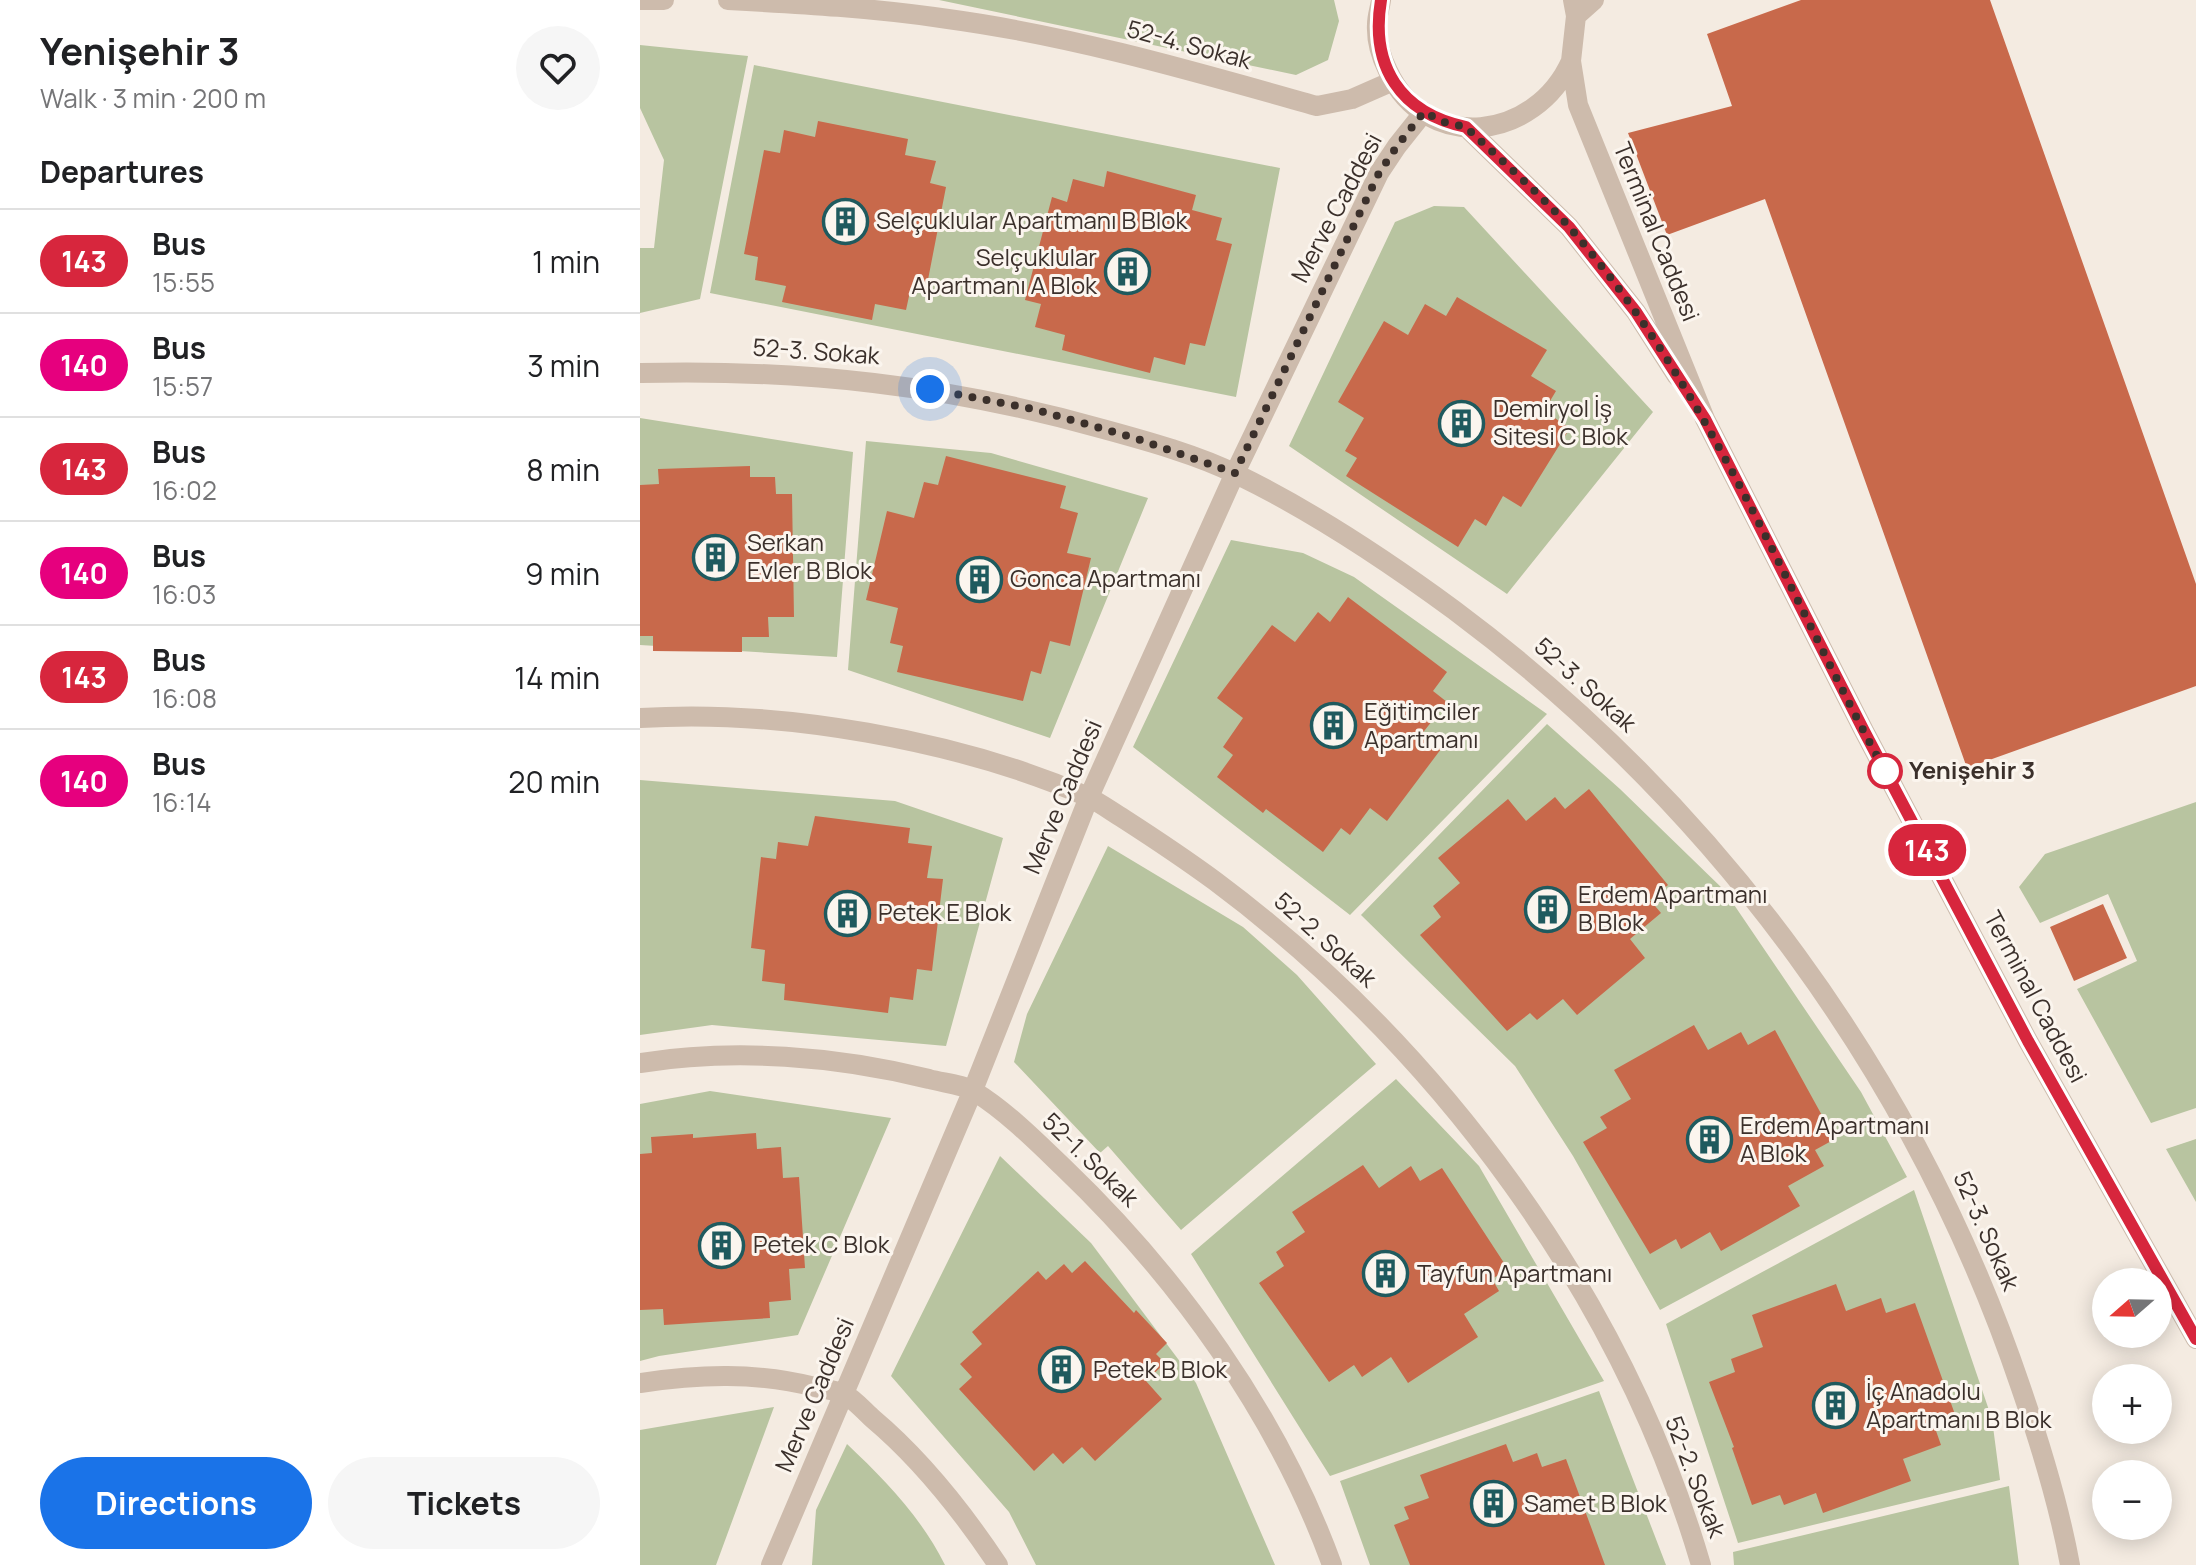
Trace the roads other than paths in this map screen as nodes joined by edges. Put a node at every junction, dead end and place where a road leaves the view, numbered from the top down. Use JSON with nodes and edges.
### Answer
{"nodes":[{"id":1,"x":640,"y":0,"type":"edge"},
{"id":2,"x":664,"y":0,"type":"edge"},
{"id":3,"x":728,"y":0,"type":"edge"},
{"id":4,"x":1381,"y":0,"type":"edge"},
{"id":5,"x":1594,"y":0,"type":"edge"},
{"id":6,"x":1574,"y":8,"type":"edge"},
{"id":7,"x":1571,"y":61,"type":"junction"},
{"id":8,"x":1393,"y":81,"type":"junction"},
{"id":9,"x":1424,"y":112,"type":"junction"},
{"id":10,"x":1466,"y":127,"type":"junction"},
{"id":11,"x":640,"y":373,"type":"edge"},
{"id":12,"x":1705,"y":419,"type":"junction"},
{"id":13,"x":1235,"y":473,"type":"junction"},
{"id":14,"x":640,"y":718,"type":"edge"},
{"id":15,"x":1089,"y":797,"type":"junction"},
{"id":16,"x":640,"y":1063,"type":"edge"},
{"id":17,"x":973,"y":1090,"type":"junction"},
{"id":18,"x":2196,"y":1339,"type":"edge"},
{"id":19,"x":640,"y":1383,"type":"edge"},
{"id":20,"x":844,"y":1394,"type":"junction"},
{"id":21,"x":771,"y":1565,"type":"edge"},
{"id":22,"x":998,"y":1565,"type":"edge"},
{"id":23,"x":1332,"y":1565,"type":"edge"},
{"id":24,"x":1701,"y":1565,"type":"edge"},
{"id":25,"x":2070,"y":1565,"type":"edge"}],
"edges":[{"from":1,"to":2,"type":"street"},
{"from":3,"to":8,"type":"street","name":"52-4. Sokak"},
{"from":4,"to":8,"type":"street","name":"Terminal Caddesi"},
{"from":5,"to":6,"type":"street"},
{"from":6,"to":7,"type":"street","name":"Terminal Caddesi"},
{"from":7,"to":10,"type":"street","name":"Terminal Caddesi"},
{"from":7,"to":12,"type":"street","name":"Terminal Caddesi"},
{"from":8,"to":9,"type":"street","name":"Terminal Caddesi"},
{"from":9,"to":10,"type":"street","name":"Terminal Caddesi"},
{"from":9,"to":13,"type":"street","name":"Merve Caddesi"},
{"from":10,"to":12,"type":"street","name":"Terminal Caddesi"},
{"from":11,"to":13,"type":"street","name":"52-3. Sokak"},
{"from":12,"to":18,"type":"street","name":"Terminal Caddesi"},
{"from":13,"to":15,"type":"street","name":"Merve Caddesi"},
{"from":13,"to":25,"type":"street","name":"52-3. Sokak"},
{"from":14,"to":15,"type":"street","name":"52-2. Sokak"},
{"from":15,"to":17,"type":"street","name":"Merve Caddesi"},
{"from":15,"to":24,"type":"street","name":"52-2. Sokak"},
{"from":16,"to":17,"type":"street","name":"52-1. Sokak"},
{"from":17,"to":20,"type":"street","name":"Merve Caddesi"},
{"from":17,"to":23,"type":"street","name":"52-1. Sokak"},
{"from":19,"to":20,"type":"street"},
{"from":20,"to":21,"type":"street","name":"Merve Caddesi"},
{"from":20,"to":22,"type":"street"}]}
